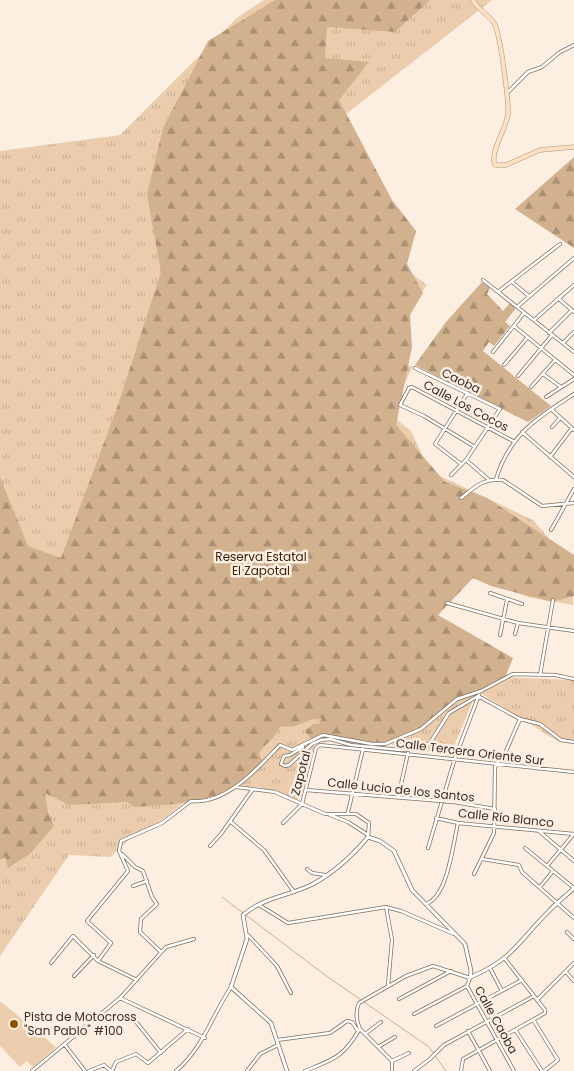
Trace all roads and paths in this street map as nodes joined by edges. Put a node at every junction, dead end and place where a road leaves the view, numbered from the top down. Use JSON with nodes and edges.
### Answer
{"nodes":[{"id":1,"x":473,"y":0,"type":"edge"},
{"id":2,"x":574,"y":45,"type":"edge"},
{"id":3,"x":508,"y":92,"type":"junction"},
{"id":4,"x":574,"y":147,"type":"edge"},
{"id":5,"x":560,"y":244,"type":"dead end"},
{"id":6,"x":574,"y":258,"type":"edge"},
{"id":7,"x":484,"y":280,"type":"dead end"},
{"id":8,"x":512,"y":282,"type":"junction"},
{"id":9,"x":573,"y":287,"type":"edge"},
{"id":10,"x":499,"y":291,"type":"junction"},
{"id":11,"x":529,"y":296,"type":"junction"},
{"id":12,"x":559,"y":299,"type":"junction"},
{"id":13,"x":516,"y":307,"type":"junction"},
{"id":14,"x":573,"y":311,"type":"edge"},
{"id":15,"x":524,"y":313,"type":"junction"},
{"id":16,"x":534,"y":320,"type":"junction"},
{"id":17,"x":514,"y":326,"type":"junction"},
{"id":18,"x":574,"y":332,"type":"edge"},
{"id":19,"x":550,"y":334,"type":"junction"},
{"id":20,"x":527,"y":338,"type":"junction"},
{"id":21,"x":563,"y":343,"type":"junction"},
{"id":22,"x":540,"y":348,"type":"junction"},
{"id":23,"x":493,"y":352,"type":"dead end"},
{"id":24,"x":574,"y":352,"type":"edge"},
{"id":25,"x":555,"y":360,"type":"junction"},
{"id":26,"x":504,"y":365,"type":"dead end"},
{"id":27,"x":415,"y":368,"type":"dead end"},
{"id":28,"x":543,"y":374,"type":"junction"},
{"id":29,"x":574,"y":375,"type":"edge"},
{"id":30,"x":518,"y":376,"type":"dead end"},
{"id":31,"x":574,"y":379,"type":"edge"},
{"id":32,"x":531,"y":387,"type":"dead end"},
{"id":33,"x":561,"y":388,"type":"junction"},
{"id":34,"x":468,"y":394,"type":"junction"},
{"id":35,"x":574,"y":394,"type":"edge"},
{"id":36,"x":546,"y":396,"type":"dead end"},
{"id":37,"x":551,"y":409,"type":"junction"},
{"id":38,"x":457,"y":411,"type":"junction"},
{"id":39,"x":560,"y":418,"type":"junction"},
{"id":40,"x":552,"y":427,"type":"dead end"},
{"id":41,"x":488,"y":428,"type":"junction"},
{"id":42,"x":444,"y":429,"type":"junction"},
{"id":43,"x":573,"y":429,"type":"edge"},
{"id":44,"x":522,"y":432,"type":"junction"},
{"id":45,"x":513,"y":441,"type":"junction"},
{"id":46,"x":475,"y":447,"type":"junction"},
{"id":47,"x":550,"y":458,"type":"junction"},
{"id":48,"x":466,"y":460,"type":"junction"},
{"id":49,"x":461,"y":464,"type":"junction"},
{"id":50,"x":451,"y":475,"type":"dead end"},
{"id":51,"x":574,"y":477,"type":"edge"},
{"id":52,"x":488,"y":479,"type":"junction"},
{"id":53,"x":496,"y":479,"type":"junction"},
{"id":54,"x":574,"y":489,"type":"edge"},
{"id":55,"x":461,"y":498,"type":"dead end"},
{"id":56,"x":574,"y":503,"type":"edge"},
{"id":57,"x":565,"y":504,"type":"junction"},
{"id":58,"x":551,"y":530,"type":"dead end"},
{"id":59,"x":490,"y":593,"type":"dead end"},
{"id":60,"x":507,"y":600,"type":"junction"},
{"id":61,"x":553,"y":600,"type":"dead end"},
{"id":62,"x":448,"y":604,"type":"dead end"},
{"id":63,"x":522,"y":604,"type":"dead end"},
{"id":64,"x":504,"y":620,"type":"junction"},
{"id":65,"x":518,"y":624,"type":"junction"},
{"id":66,"x":549,"y":628,"type":"junction"},
{"id":67,"x":574,"y":631,"type":"edge"},
{"id":68,"x":515,"y":634,"type":"dead end"},
{"id":69,"x":500,"y":635,"type":"dead end"},
{"id":70,"x":540,"y":674,"type":"junction"},
{"id":71,"x":574,"y":679,"type":"edge"},
{"id":72,"x":481,"y":691,"type":"junction"},
{"id":73,"x":478,"y":696,"type":"junction"},
{"id":74,"x":520,"y":719,"type":"junction"},
{"id":75,"x":574,"y":742,"type":"edge"},
{"id":76,"x":303,"y":746,"type":"junction"},
{"id":77,"x":318,"y":746,"type":"joint"},
{"id":78,"x":363,"y":749,"type":"junction"},
{"id":79,"x":408,"y":754,"type":"junction"},
{"id":80,"x":455,"y":758,"type":"junction"},
{"id":81,"x":540,"y":759,"type":"dead end"},
{"id":82,"x":498,"y":764,"type":"junction"},
{"id":83,"x":539,"y":769,"type":"junction"},
{"id":84,"x":574,"y":772,"type":"edge"},
{"id":85,"x":234,"y":787,"type":"junction"},
{"id":86,"x":253,"y":790,"type":"junction"},
{"id":87,"x":306,"y":790,"type":"junction"},
{"id":88,"x":351,"y":794,"type":"junction"},
{"id":89,"x":398,"y":798,"type":"junction"},
{"id":90,"x":442,"y":801,"type":"junction"},
{"id":91,"x":302,"y":804,"type":"junction"},
{"id":92,"x":495,"y":809,"type":"junction"},
{"id":93,"x":348,"y":812,"type":"junction"},
{"id":94,"x":328,"y":814,"type":"junction"},
{"id":95,"x":436,"y":818,"type":"junction"},
{"id":96,"x":230,"y":822,"type":"junction"},
{"id":97,"x":283,"y":822,"type":"dead end"},
{"id":98,"x":458,"y":823,"type":"junction"},
{"id":99,"x":495,"y":827,"type":"junction"},
{"id":100,"x":539,"y":831,"type":"junction"},
{"id":101,"x":574,"y":834,"type":"edge"},
{"id":102,"x":368,"y":836,"type":"junction"},
{"id":103,"x":210,"y":846,"type":"dead end"},
{"id":104,"x":428,"y":848,"type":"dead end"},
{"id":105,"x":525,"y":848,"type":"dead end"},
{"id":106,"x":561,"y":850,"type":"junction"},
{"id":107,"x":120,"y":853,"type":"junction"},
{"id":108,"x":481,"y":859,"type":"junction"},
{"id":109,"x":574,"y":861,"type":"edge"},
{"id":110,"x":547,"y":866,"type":"junction"},
{"id":111,"x":307,"y":870,"type":"dead end"},
{"id":112,"x":553,"y":871,"type":"junction"},
{"id":113,"x":474,"y":874,"type":"dead end"},
{"id":114,"x":325,"y":875,"type":"junction"},
{"id":115,"x":147,"y":881,"type":"junction"},
{"id":116,"x":133,"y":886,"type":"dead end"},
{"id":117,"x":540,"y":887,"type":"junction"},
{"id":118,"x":574,"y":888,"type":"edge"},
{"id":119,"x":294,"y":892,"type":"junction"},
{"id":120,"x":428,"y":903,"type":"junction"},
{"id":121,"x":558,"y":903,"type":"junction"},
{"id":122,"x":257,"y":904,"type":"junction"},
{"id":123,"x":386,"y":907,"type":"junction"},
{"id":124,"x":574,"y":918,"type":"edge"},
{"id":125,"x":568,"y":932,"type":"dead end"},
{"id":126,"x":454,"y":934,"type":"junction"},
{"id":127,"x":248,"y":935,"type":"junction"},
{"id":128,"x":574,"y":939,"type":"edge"},
{"id":129,"x":194,"y":940,"type":"dead end"},
{"id":130,"x":161,"y":952,"type":"junction"},
{"id":131,"x":94,"y":955,"type":"junction"},
{"id":132,"x":505,"y":959,"type":"junction"},
{"id":133,"x":98,"y":961,"type":"junction"},
{"id":134,"x":51,"y":962,"type":"dead end"},
{"id":135,"x":574,"y":963,"type":"edge"},
{"id":136,"x":490,"y":968,"type":"junction"},
{"id":137,"x":451,"y":971,"type":"junction"},
{"id":138,"x":566,"y":972,"type":"junction"},
{"id":139,"x":74,"y":976,"type":"dead end"},
{"id":140,"x":470,"y":978,"type":"junction"},
{"id":141,"x":137,"y":980,"type":"junction"},
{"id":142,"x":522,"y":980,"type":"junction"},
{"id":143,"x":574,"y":981,"type":"edge"},
{"id":144,"x":388,"y":985,"type":"junction"},
{"id":145,"x":467,"y":986,"type":"junction"},
{"id":146,"x":231,"y":987,"type":"junction"},
{"id":147,"x":502,"y":991,"type":"junction"},
{"id":148,"x":291,"y":993,"type":"dead end"},
{"id":149,"x":534,"y":996,"type":"junction"},
{"id":150,"x":120,"y":998,"type":"junction"},
{"id":151,"x":399,"y":999,"type":"dead end"},
{"id":152,"x":537,"y":1000,"type":"junction"},
{"id":153,"x":476,"y":1003,"type":"junction"},
{"id":154,"x":414,"y":1014,"type":"dead end"},
{"id":155,"x":133,"y":1018,"type":"dead end"},
{"id":156,"x":534,"y":1021,"type":"junction"},
{"id":157,"x":381,"y":1022,"type":"dead end"},
{"id":158,"x":487,"y":1022,"type":"junction"},
{"id":159,"x":436,"y":1026,"type":"dead end"},
{"id":160,"x":188,"y":1029,"type":"junction"},
{"id":161,"x":359,"y":1030,"type":"junction"},
{"id":162,"x":516,"y":1030,"type":"junction"},
{"id":163,"x":468,"y":1031,"type":"junction"},
{"id":164,"x":364,"y":1034,"type":"junction"},
{"id":165,"x":396,"y":1037,"type":"dead end"},
{"id":166,"x":205,"y":1038,"type":"junction"},
{"id":167,"x":277,"y":1040,"type":"junction"},
{"id":168,"x":497,"y":1040,"type":"junction"},
{"id":169,"x":65,"y":1045,"type":"junction"},
{"id":170,"x":278,"y":1045,"type":"junction"},
{"id":171,"x":378,"y":1047,"type":"junction"},
{"id":172,"x":478,"y":1050,"type":"junction"},
{"id":173,"x":160,"y":1053,"type":"junction"},
{"id":174,"x":409,"y":1053,"type":"dead end"},
{"id":175,"x":392,"y":1061,"type":"junction"},
{"id":176,"x":32,"y":1071,"type":"edge"},
{"id":177,"x":85,"y":1071,"type":"edge"},
{"id":178,"x":89,"y":1071,"type":"edge"},
{"id":179,"x":112,"y":1071,"type":"edge"},
{"id":180,"x":176,"y":1071,"type":"edge"},
{"id":181,"x":247,"y":1071,"type":"edge"},
{"id":182,"x":287,"y":1071,"type":"edge"},
{"id":183,"x":305,"y":1071,"type":"edge"},
{"id":184,"x":392,"y":1071,"type":"edge"},
{"id":185,"x":414,"y":1071,"type":"edge"},
{"id":186,"x":461,"y":1071,"type":"edge"},
{"id":187,"x":490,"y":1071,"type":"edge"},
{"id":188,"x":514,"y":1071,"type":"edge"},
{"id":189,"x":543,"y":1071,"type":"edge"}],
"edges":[{"from":1,"to":3,"type":"main road"},
{"from":2,"to":3,"type":"street"},
{"from":3,"to":4,"type":"main road"},
{"from":5,"to":8,"type":"street"},
{"from":6,"to":11,"type":"street"},
{"from":7,"to":10,"type":"street"},
{"from":8,"to":10,"type":"street"},
{"from":8,"to":11,"type":"street"},
{"from":9,"to":12,"type":"street"},
{"from":10,"to":13,"type":"street"},
{"from":11,"to":13,"type":"street"},
{"from":12,"to":14,"type":"street"},
{"from":12,"to":16,"type":"street"},
{"from":13,"to":15,"type":"street"},
{"from":14,"to":19,"type":"street"},
{"from":15,"to":16,"type":"street"},
{"from":15,"to":17,"type":"street"},
{"from":16,"to":19,"type":"street"},
{"from":17,"to":20,"type":"street"},
{"from":17,"to":23,"type":"street"},
{"from":18,"to":21,"type":"street"},
{"from":19,"to":21,"type":"street"},
{"from":19,"to":22,"type":"street"},
{"from":20,"to":22,"type":"street"},
{"from":20,"to":26,"type":"street"},
{"from":21,"to":24,"type":"street"},
{"from":22,"to":25,"type":"street"},
{"from":22,"to":30,"type":"street"},
{"from":25,"to":28,"type":"street"},
{"from":25,"to":29,"type":"street"},
{"from":27,"to":34,"type":"street","name":"Caoba"},
{"from":28,"to":32,"type":"street"},
{"from":28,"to":33,"type":"street"},
{"from":31,"to":33,"type":"street"},
{"from":33,"to":36,"type":"street"},
{"from":34,"to":38,"type":"street"},
{"from":34,"to":41,"type":"street","name":"Caoba"},
{"from":35,"to":37,"type":"street"},
{"from":37,"to":39,"type":"street"},
{"from":37,"to":44,"type":"street"},
{"from":38,"to":41,"type":"street","name":"Calle Los Cocos"},
{"from":38,"to":42,"type":"street"},
{"from":38,"to":42,"type":"street","name":"Calle Los Cocos"},
{"from":39,"to":40,"type":"street"},
{"from":39,"to":43,"type":"street"},
{"from":41,"to":45,"type":"street","name":"Calle Los Cocos"},
{"from":41,"to":46,"type":"street"},
{"from":42,"to":46,"type":"street"},
{"from":42,"to":49,"type":"street"},
{"from":43,"to":47,"type":"street"},
{"from":44,"to":45,"type":"street"},
{"from":44,"to":47,"type":"street"},
{"from":45,"to":53,"type":"street"},
{"from":46,"to":48,"type":"street"},
{"from":47,"to":51,"type":"street"},
{"from":48,"to":49,"type":"street"},
{"from":48,"to":52,"type":"street"},
{"from":49,"to":50,"type":"street"},
{"from":52,"to":53,"type":"street"},
{"from":52,"to":55,"type":"street"},
{"from":53,"to":57,"type":"street"},
{"from":54,"to":57,"type":"street"},
{"from":56,"to":57,"type":"street"},
{"from":57,"to":58,"type":"street"},
{"from":59,"to":60,"type":"street"},
{"from":60,"to":63,"type":"street"},
{"from":60,"to":64,"type":"street"},
{"from":61,"to":66,"type":"street"},
{"from":62,"to":64,"type":"street"},
{"from":64,"to":65,"type":"street"},
{"from":64,"to":69,"type":"street"},
{"from":65,"to":66,"type":"street"},
{"from":65,"to":68,"type":"street"},
{"from":66,"to":67,"type":"street"},
{"from":66,"to":70,"type":"street"},
{"from":70,"to":71,"type":"street"},
{"from":70,"to":72,"type":"street"},
{"from":72,"to":73,"type":"street"},
{"from":72,"to":76,"type":"street"},
{"from":73,"to":74,"type":"street"},
{"from":73,"to":76,"type":"street"},
{"from":73,"to":80,"type":"street"},
{"from":74,"to":75,"type":"street"},
{"from":74,"to":82,"type":"street"},
{"from":76,"to":85,"type":"street"},
{"from":77,"to":78,"type":"street","name":"Calle Tercera Oriente Sur"},
{"from":77,"to":87,"type":"street","name":"Zapotal"},
{"from":78,"to":79,"type":"street","name":"Calle Tercera Oriente Sur"},
{"from":78,"to":88,"type":"street"},
{"from":79,"to":80,"type":"street","name":"Calle Tercera Oriente Sur"},
{"from":79,"to":89,"type":"street"},
{"from":80,"to":82,"type":"street","name":"Calle Tercera Oriente Sur"},
{"from":80,"to":90,"type":"street"},
{"from":81,"to":83,"type":"street"},
{"from":82,"to":83,"type":"street","name":"Calle Tercera Oriente Sur"},
{"from":82,"to":92,"type":"street"},
{"from":83,"to":84,"type":"street","name":"Calle Tercera Oriente Sur"},
{"from":85,"to":86,"type":"street"},
{"from":85,"to":107,"type":"street"},
{"from":86,"to":91,"type":"street"},
{"from":86,"to":96,"type":"street"},
{"from":87,"to":88,"type":"street","name":"Calle Lucio de los Santos"},
{"from":87,"to":91,"type":"street","name":"Zapotal"},
{"from":88,"to":89,"type":"street","name":"Calle Lucio de los Santos"},
{"from":88,"to":93,"type":"street"},
{"from":89,"to":90,"type":"street","name":"Calle Lucio de los Santos"},
{"from":90,"to":92,"type":"street","name":"Calle Lucio de los Santos"},
{"from":90,"to":95,"type":"street"},
{"from":91,"to":94,"type":"street"},
{"from":91,"to":97,"type":"street"},
{"from":92,"to":99,"type":"street"},
{"from":93,"to":94,"type":"street"},
{"from":93,"to":102,"type":"street"},
{"from":94,"to":102,"type":"street"},
{"from":95,"to":98,"type":"street","name":"Calle Río Blanco"},
{"from":95,"to":104,"type":"street"},
{"from":96,"to":103,"type":"street"},
{"from":96,"to":119,"type":"street"},
{"from":98,"to":99,"type":"street","name":"Calle Río Blanco"},
{"from":98,"to":120,"type":"street"},
{"from":99,"to":100,"type":"street","name":"Calle Río Blanco"},
{"from":99,"to":108,"type":"street"},
{"from":100,"to":101,"type":"street","name":"Calle Río Blanco"},
{"from":100,"to":106,"type":"street"},
{"from":101,"to":106,"type":"street"},
{"from":102,"to":114,"type":"street"},
{"from":102,"to":120,"type":"street"},
{"from":105,"to":110,"type":"street"},
{"from":106,"to":109,"type":"street"},
{"from":106,"to":110,"type":"street"},
{"from":107,"to":115,"type":"street"},
{"from":107,"to":133,"type":"street"},
{"from":108,"to":113,"type":"street"},
{"from":108,"to":117,"type":"street"},
{"from":110,"to":112,"type":"street"},
{"from":111,"to":114,"type":"street"},
{"from":112,"to":117,"type":"street"},
{"from":112,"to":118,"type":"street"},
{"from":114,"to":119,"type":"street"},
{"from":115,"to":116,"type":"street"},
{"from":115,"to":130,"type":"street"},
{"from":117,"to":121,"type":"street"},
{"from":118,"to":121,"type":"street"},
{"from":119,"to":122,"type":"street"},
{"from":120,"to":126,"type":"street"},
{"from":121,"to":124,"type":"street"},
{"from":121,"to":132,"type":"street"},
{"from":122,"to":123,"type":"street"},
{"from":122,"to":127,"type":"street"},
{"from":123,"to":126,"type":"street"},
{"from":123,"to":144,"type":"street"},
{"from":125,"to":128,"type":"street"},
{"from":126,"to":140,"type":"street"},
{"from":127,"to":146,"type":"street"},
{"from":127,"to":148,"type":"street"},
{"from":129,"to":130,"type":"street"},
{"from":130,"to":141,"type":"street"},
{"from":131,"to":133,"type":"street"},
{"from":131,"to":134,"type":"street"},
{"from":131,"to":139,"type":"street"},
{"from":132,"to":136,"type":"street"},
{"from":132,"to":142,"type":"street"},
{"from":133,"to":141,"type":"street"},
{"from":135,"to":138,"type":"street"},
{"from":136,"to":140,"type":"street"},
{"from":136,"to":147,"type":"street"},
{"from":137,"to":140,"type":"street"},
{"from":137,"to":144,"type":"street"},
{"from":137,"to":151,"type":"street"},
{"from":138,"to":143,"type":"street"},
{"from":138,"to":152,"type":"street"},
{"from":140,"to":145,"type":"street","name":"Calle Caoba"},
{"from":141,"to":150,"type":"street"},
{"from":142,"to":147,"type":"street"},
{"from":142,"to":149,"type":"street"},
{"from":144,"to":161,"type":"street"},
{"from":145,"to":153,"type":"street","name":"Calle Caoba"},
{"from":145,"to":154,"type":"street"},
{"from":146,"to":166,"type":"street"},
{"from":146,"to":167,"type":"street"},
{"from":147,"to":153,"type":"street"},
{"from":149,"to":152,"type":"street"},
{"from":149,"to":158,"type":"street"},
{"from":150,"to":160,"type":"street"},
{"from":150,"to":169,"type":"street"},
{"from":152,"to":156,"type":"street"},
{"from":153,"to":158,"type":"street","name":"Calle Caoba"},
{"from":153,"to":159,"type":"street"},
{"from":155,"to":173,"type":"street"},
{"from":156,"to":162,"type":"street"},
{"from":156,"to":189,"type":"street"},
{"from":157,"to":164,"type":"street"},
{"from":158,"to":163,"type":"street"},
{"from":158,"to":168,"type":"street","name":"Calle Caoba"},
{"from":160,"to":166,"type":"street"},
{"from":160,"to":173,"type":"street"},
{"from":161,"to":164,"type":"street"},
{"from":161,"to":167,"type":"street"},
{"from":161,"to":183,"type":"street"},
{"from":162,"to":168,"type":"street"},
{"from":162,"to":189,"type":"street"},
{"from":163,"to":172,"type":"street"},
{"from":163,"to":185,"type":"street"},
{"from":164,"to":171,"type":"street"},
{"from":165,"to":171,"type":"street"},
{"from":166,"to":180,"type":"street"},
{"from":167,"to":170,"type":"street"},
{"from":168,"to":172,"type":"street"},
{"from":168,"to":188,"type":"street","name":"Calle Caoba"},
{"from":169,"to":176,"type":"street"},
{"from":169,"to":177,"type":"street"},
{"from":170,"to":181,"type":"street"},
{"from":170,"to":182,"type":"street"},
{"from":171,"to":175,"type":"street"},
{"from":172,"to":186,"type":"street"},
{"from":172,"to":187,"type":"street"},
{"from":173,"to":179,"type":"street"},
{"from":174,"to":175,"type":"street"},
{"from":175,"to":184,"type":"street"},
{"from":178,"to":179,"type":"street"}]}
